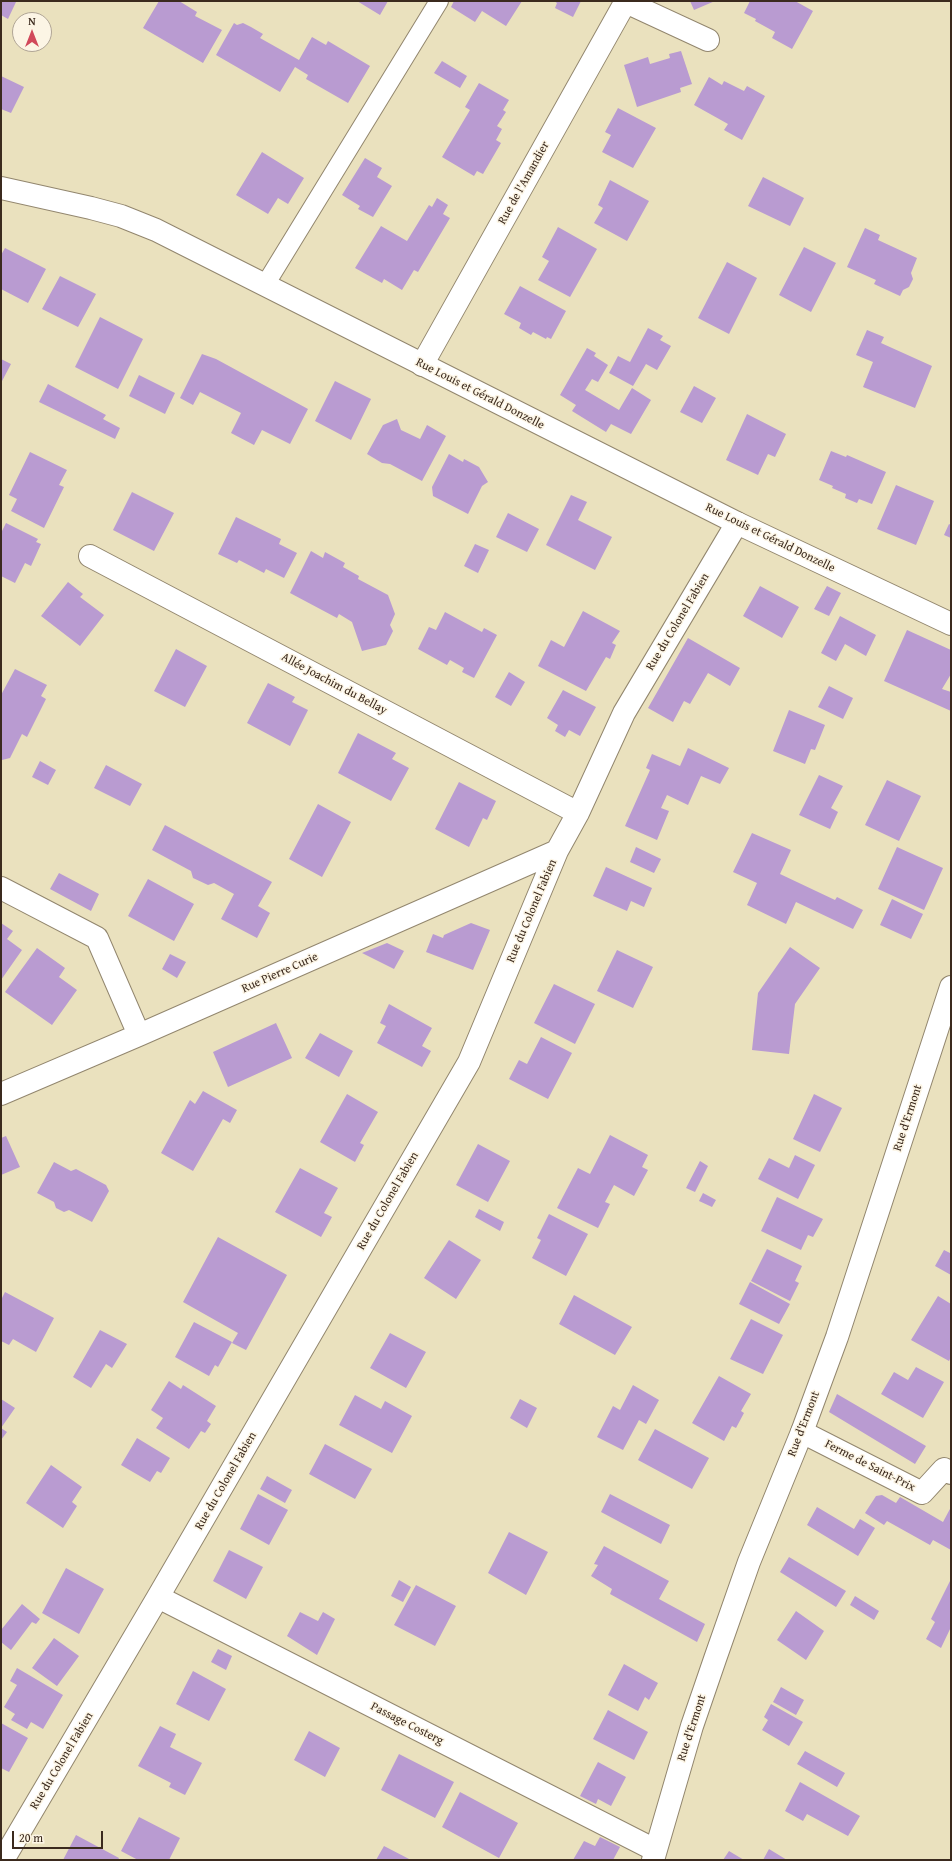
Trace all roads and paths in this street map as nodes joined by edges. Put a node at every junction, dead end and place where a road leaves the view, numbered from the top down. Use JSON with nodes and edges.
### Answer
{"nodes":[{"id":1,"x":439,"y":1,"type":"edge"},
{"id":2,"x":626,"y":1,"type":"edge"},
{"id":3,"x":708,"y":40,"type":"dead end"},
{"id":4,"x":1,"y":188,"type":"edge"},
{"id":5,"x":265,"y":285,"type":"junction"},
{"id":6,"x":422,"y":364,"type":"junction"},
{"id":7,"x":737,"y":523,"type":"junction"},
{"id":8,"x":90,"y":556,"type":"dead end"},
{"id":9,"x":951,"y":624,"type":"edge"},
{"id":10,"x":578,"y":812,"type":"junction"},
{"id":11,"x":558,"y":851,"type":"junction"},
{"id":12,"x":1,"y":888,"type":"edge"},
{"id":13,"x":951,"y":987,"type":"edge"},
{"id":14,"x":140,"y":1036,"type":"junction"},
{"id":15,"x":1,"y":1094,"type":"edge"},
{"id":16,"x":802,"y":1432,"type":"junction"},
{"id":17,"x":951,"y":1473,"type":"edge"},
{"id":18,"x":158,"y":1597,"type":"junction"},
{"id":19,"x":654,"y":1855,"type":"edge"},
{"id":20,"x":3,"y":1860,"type":"edge"}],
"edges":[{"from":1,"to":5,"type":"lane"},
{"from":2,"to":3,"type":"street","name":"Rue de l'Amandier"},
{"from":2,"to":6,"type":"street","name":"Rue de l'Amandier"},
{"from":4,"to":5,"type":"street","name":"Rue Louis et Gérald Donzelle"},
{"from":5,"to":6,"type":"street","name":"Rue Louis et Gérald Donzelle"},
{"from":6,"to":7,"type":"street","name":"Rue Louis et Gérald Donzelle"},
{"from":7,"to":9,"type":"street","name":"Rue Louis et Gérald Donzelle"},
{"from":7,"to":10,"type":"street","name":"Rue du Colonel Fabien"},
{"from":8,"to":10,"type":"street","name":"Allée Joachim du Bellay"},
{"from":10,"to":11,"type":"street","name":"Rue du Colonel Fabien"},
{"from":11,"to":14,"type":"street","name":"Rue Pierre Curie"},
{"from":11,"to":18,"type":"street","name":"Rue du Colonel Fabien"},
{"from":12,"to":14,"type":"street"},
{"from":13,"to":16,"type":"street","name":"Rue d'Ermont"},
{"from":14,"to":15,"type":"street","name":"Rue Pierre Curie"},
{"from":16,"to":17,"type":"street","name":"Ferme de Saint-Prix"},
{"from":16,"to":19,"type":"street","name":"Rue d'Ermont"},
{"from":18,"to":19,"type":"street","name":"Passage Costerg"},
{"from":18,"to":20,"type":"street","name":"Rue du Colonel Fabien"}]}
